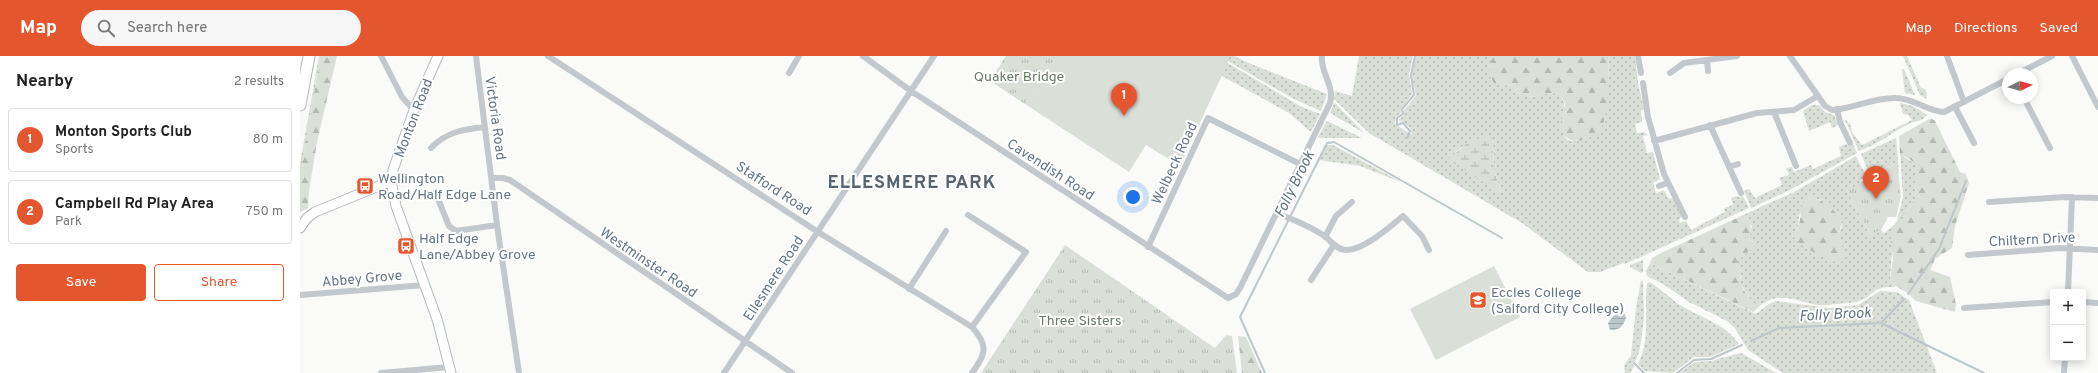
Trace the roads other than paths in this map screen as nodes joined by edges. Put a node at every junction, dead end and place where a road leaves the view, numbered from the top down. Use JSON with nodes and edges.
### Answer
{"nodes":[{"id":1,"x":309,"y":56,"type":"edge"},
{"id":2,"x":381,"y":56,"type":"edge"},
{"id":3,"x":438,"y":56,"type":"edge"},
{"id":4,"x":476,"y":56,"type":"edge"},
{"id":5,"x":548,"y":56,"type":"edge"},
{"id":6,"x":799,"y":56,"type":"edge"},
{"id":7,"x":863,"y":56,"type":"edge"},
{"id":8,"x":934,"y":56,"type":"edge"},
{"id":9,"x":1322,"y":56,"type":"edge"},
{"id":10,"x":1638,"y":56,"type":"edge"},
{"id":11,"x":1736,"y":56,"type":"edge"},
{"id":12,"x":1947,"y":56,"type":"edge"},
{"id":13,"x":2052,"y":56,"type":"edge"},
{"id":14,"x":2072,"y":56,"type":"edge"},
{"id":15,"x":1793,"y":57,"type":"edge"},
{"id":16,"x":1707,"y":60,"type":"junction"},
{"id":17,"x":2029,"y":68,"type":"edge"},
{"id":18,"x":1708,"y":70,"type":"dead end"},
{"id":19,"x":789,"y":73,"type":"dead end"},
{"id":20,"x":1641,"y":73,"type":"dead end"},
{"id":21,"x":1670,"y":73,"type":"dead end"},
{"id":22,"x":2002,"y":82,"type":"edge"},
{"id":23,"x":1643,"y":83,"type":"dead end"},
{"id":24,"x":911,"y":91,"type":"junction"},
{"id":25,"x":1818,"y":96,"type":"junction"},
{"id":26,"x":1964,"y":102,"type":"junction"},
{"id":27,"x":2027,"y":104,"type":"edge"},
{"id":28,"x":300,"y":105,"type":"edge"},
{"id":29,"x":1955,"y":107,"type":"junction"},
{"id":30,"x":2098,"y":107,"type":"edge"},
{"id":31,"x":1837,"y":109,"type":"junction"},
{"id":32,"x":414,"y":110,"type":"junction"},
{"id":33,"x":1774,"y":112,"type":"junction"},
{"id":34,"x":1710,"y":125,"type":"junction"},
{"id":35,"x":485,"y":127,"type":"junction"},
{"id":36,"x":1654,"y":141,"type":"junction"},
{"id":37,"x":1850,"y":143,"type":"dead end"},
{"id":38,"x":1974,"y":143,"type":"dead end"},
{"id":39,"x":431,"y":148,"type":"dead end"},
{"id":40,"x":2050,"y":148,"type":"dead end"},
{"id":41,"x":1300,"y":164,"type":"junction"},
{"id":42,"x":1738,"y":164,"type":"dead end"},
{"id":43,"x":1796,"y":166,"type":"dead end"},
{"id":44,"x":1729,"y":167,"type":"junction"},
{"id":45,"x":492,"y":178,"type":"junction"},
{"id":46,"x":391,"y":181,"type":"junction"},
{"id":47,"x":1667,"y":183,"type":"junction"},
{"id":48,"x":1658,"y":186,"type":"dead end"},
{"id":49,"x":1741,"y":193,"type":"dead end"},
{"id":50,"x":2072,"y":197,"type":"junction"},
{"id":51,"x":438,"y":198,"type":"dead end"},
{"id":52,"x":2098,"y":198,"type":"edge"},
{"id":53,"x":1352,"y":202,"type":"dead end"},
{"id":54,"x":1989,"y":202,"type":"dead end"},
{"id":55,"x":1408,"y":211,"type":"dead end"},
{"id":56,"x":1277,"y":213,"type":"junction"},
{"id":57,"x":968,"y":215,"type":"dead end"},
{"id":58,"x":1403,"y":216,"type":"junction"},
{"id":59,"x":1685,"y":218,"type":"dead end"},
{"id":60,"x":497,"y":225,"type":"junction"},
{"id":61,"x":300,"y":228,"type":"edge"},
{"id":62,"x":946,"y":231,"type":"dead end"},
{"id":63,"x":818,"y":232,"type":"junction"},
{"id":64,"x":1325,"y":237,"type":"junction"},
{"id":65,"x":1431,"y":237,"type":"dead end"},
{"id":66,"x":1424,"y":240,"type":"junction"},
{"id":67,"x":1334,"y":245,"type":"junction"},
{"id":68,"x":1148,"y":247,"type":"junction"},
{"id":69,"x":2070,"y":248,"type":"junction"},
{"id":70,"x":1429,"y":250,"type":"dead end"},
{"id":71,"x":2098,"y":250,"type":"edge"},
{"id":72,"x":1968,"y":255,"type":"dead end"},
{"id":73,"x":1311,"y":280,"type":"dead end"},
{"id":74,"x":425,"y":285,"type":"junction"},
{"id":75,"x":909,"y":289,"type":"junction"},
{"id":76,"x":2068,"y":289,"type":"edge"},
{"id":77,"x":300,"y":295,"type":"edge"},
{"id":78,"x":2050,"y":302,"type":"edge"},
{"id":79,"x":2086,"y":302,"type":"edge"},
{"id":80,"x":2098,"y":303,"type":"edge"},
{"id":81,"x":1964,"y":308,"type":"dead end"},
{"id":82,"x":972,"y":327,"type":"junction"},
{"id":83,"x":745,"y":342,"type":"junction"},
{"id":84,"x":2065,"y":361,"type":"edge"},
{"id":85,"x":450,"y":370,"type":"edge"},
{"id":86,"x":381,"y":373,"type":"edge"},
{"id":87,"x":518,"y":373,"type":"edge"},
{"id":88,"x":724,"y":373,"type":"edge"},
{"id":89,"x":792,"y":373,"type":"edge"},
{"id":90,"x":972,"y":373,"type":"edge"},
{"id":91,"x":2064,"y":373,"type":"edge"}],
"edges":[{"from":1,"to":28,"type":"highway"},
{"from":2,"to":32,"type":"street"},
{"from":3,"to":32,"type":"main road","name":"Monton Road"},
{"from":4,"to":35,"type":"street","name":"Victoria Road"},
{"from":5,"to":63,"type":"street","name":"Stafford Road"},
{"from":6,"to":19,"type":"street"},
{"from":7,"to":24,"type":"street","name":"Cavendish Road"},
{"from":8,"to":24,"type":"street","name":"Ellesmere Road"},
{"from":9,"to":41,"type":"street"},
{"from":10,"to":20,"type":"street"},
{"from":11,"to":16,"type":"street"},
{"from":12,"to":26,"type":"street"},
{"from":13,"to":17,"type":"street"},
{"from":14,"to":30,"type":"street"},
{"from":15,"to":25,"type":"street"},
{"from":16,"to":18,"type":"street"},
{"from":16,"to":21,"type":"street"},
{"from":22,"to":26,"type":"street"},
{"from":23,"to":36,"type":"street"},
{"from":24,"to":63,"type":"street","name":"Ellesmere Road"},
{"from":24,"to":68,"type":"street","name":"Cavendish Road"},
{"from":25,"to":31,"type":"street"},
{"from":25,"to":33,"type":"street"},
{"from":26,"to":29,"type":"street"},
{"from":27,"to":40,"type":"street"},
{"from":29,"to":31,"type":"street"},
{"from":29,"to":38,"type":"street"},
{"from":31,"to":37,"type":"street"},
{"from":32,"to":46,"type":"main road","name":"Monton Road"},
{"from":33,"to":34,"type":"street"},
{"from":33,"to":43,"type":"street"},
{"from":34,"to":36,"type":"street"},
{"from":34,"to":44,"type":"street"},
{"from":35,"to":39,"type":"street"},
{"from":35,"to":45,"type":"street","name":"Victoria Road"},
{"from":36,"to":47,"type":"street"},
{"from":41,"to":56,"type":"street"},
{"from":41,"to":68,"type":"street","name":"Welbeck Road"},
{"from":42,"to":44,"type":"street"},
{"from":44,"to":49,"type":"street"},
{"from":45,"to":60,"type":"street","name":"Victoria Road"},
{"from":45,"to":83,"type":"street","name":"Westminster Road"},
{"from":46,"to":61,"type":"main road"},
{"from":46,"to":74,"type":"main road"},
{"from":47,"to":48,"type":"street"},
{"from":47,"to":59,"type":"street"},
{"from":50,"to":52,"type":"street"},
{"from":50,"to":54,"type":"street"},
{"from":50,"to":69,"type":"street"},
{"from":51,"to":60,"type":"street"},
{"from":53,"to":64,"type":"street"},
{"from":55,"to":58,"type":"street"},
{"from":56,"to":64,"type":"street"},
{"from":56,"to":68,"type":"street","name":"Cavendish Road"},
{"from":57,"to":82,"type":"street"},
{"from":58,"to":66,"type":"street"},
{"from":58,"to":67,"type":"street"},
{"from":60,"to":87,"type":"street","name":"Victoria Road"},
{"from":62,"to":75,"type":"street"},
{"from":63,"to":75,"type":"street","name":"Stafford Road"},
{"from":63,"to":83,"type":"street","name":"Ellesmere Road"},
{"from":64,"to":67,"type":"street"},
{"from":65,"to":66,"type":"street"},
{"from":66,"to":70,"type":"street"},
{"from":67,"to":73,"type":"street"},
{"from":69,"to":71,"type":"street","name":"Chiltern Drive"},
{"from":69,"to":72,"type":"street","name":"Chiltern Drive"},
{"from":69,"to":76,"type":"street"},
{"from":74,"to":77,"type":"street","name":"Abbey Grove"},
{"from":74,"to":85,"type":"main road"},
{"from":75,"to":82,"type":"street","name":"Stafford Road"},
{"from":78,"to":81,"type":"street"},
{"from":79,"to":80,"type":"street"},
{"from":82,"to":90,"type":"street","name":"Stafford Road"},
{"from":83,"to":88,"type":"street","name":"Ellesmere Road"},
{"from":83,"to":89,"type":"street","name":"Westminster Road"},
{"from":84,"to":91,"type":"street"},
{"from":85,"to":86,"type":"street"}]}
